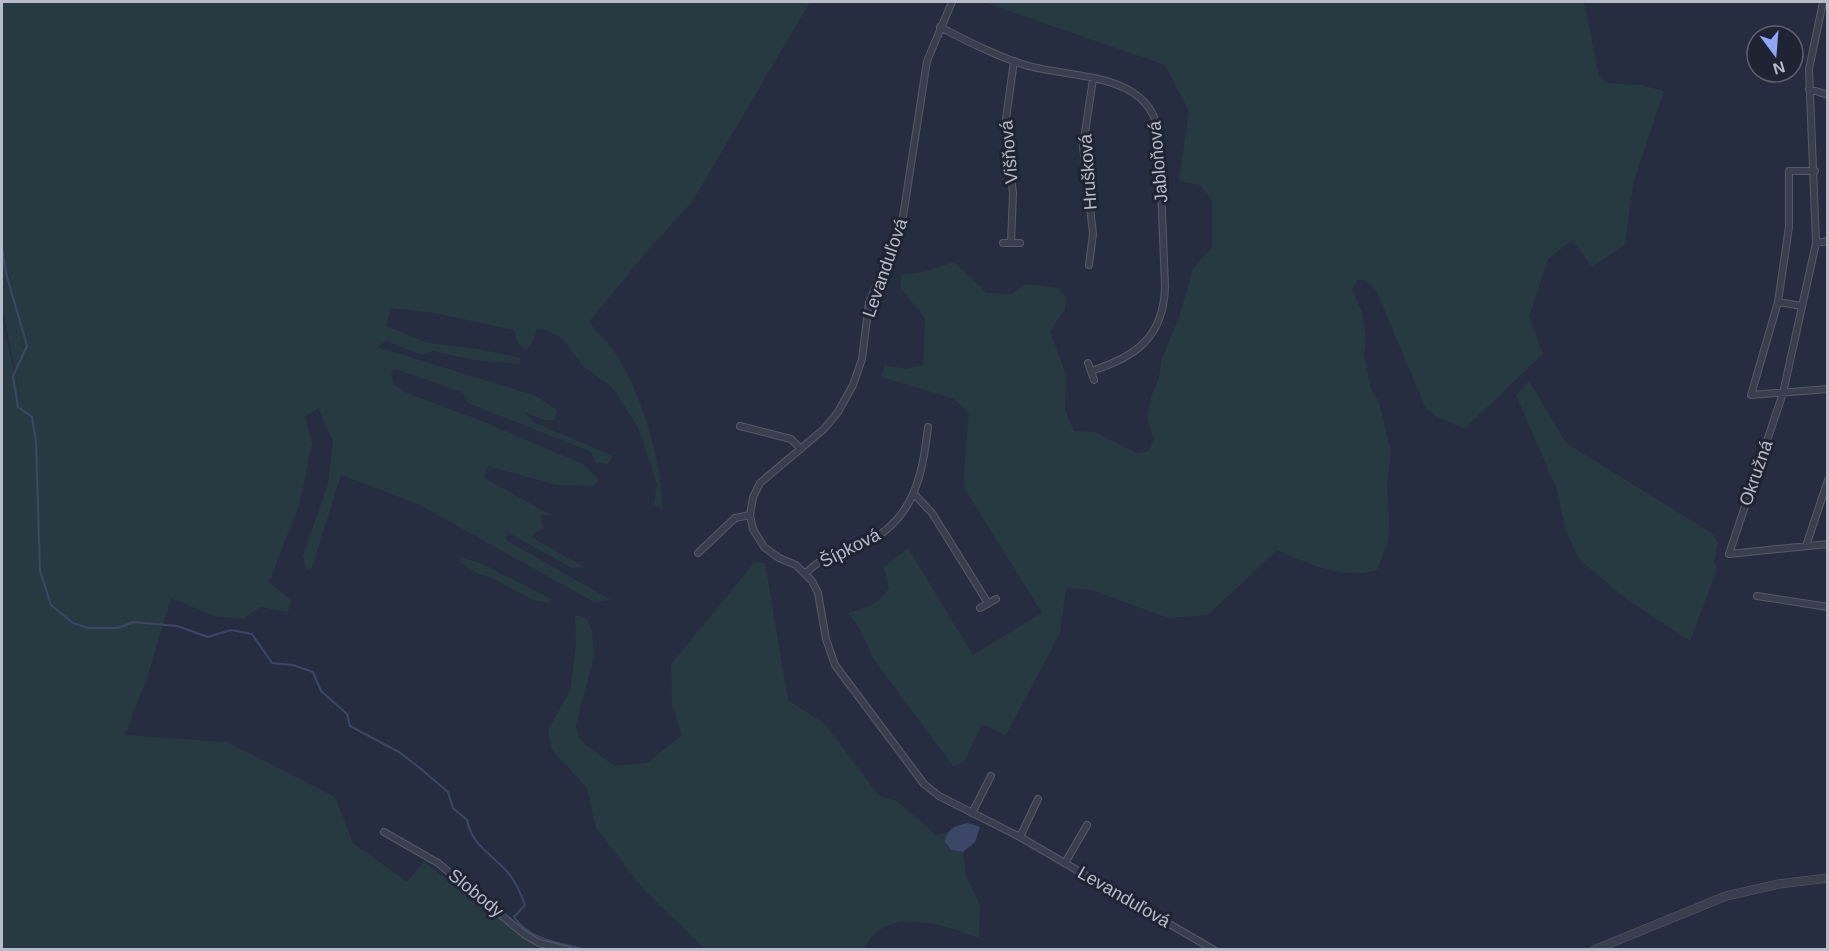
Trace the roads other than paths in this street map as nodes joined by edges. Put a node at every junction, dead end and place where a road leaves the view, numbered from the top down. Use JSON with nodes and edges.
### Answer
{"nodes":[{"id":1,"x":952,"y":2,"type":"edge"},
{"id":2,"x":1823,"y":2,"type":"edge"},
{"id":3,"x":940,"y":27,"type":"junction"},
{"id":4,"x":1014,"y":61,"type":"junction"},
{"id":5,"x":1093,"y":79,"type":"junction"},
{"id":6,"x":1809,"y":89,"type":"junction"},
{"id":7,"x":1827,"y":95,"type":"edge"},
{"id":8,"x":1815,"y":171,"type":"junction"},
{"id":9,"x":1827,"y":241,"type":"edge"},
{"id":10,"x":1003,"y":243,"type":"dead end"},
{"id":11,"x":1011,"y":243,"type":"junction"},
{"id":12,"x":1020,"y":243,"type":"dead end"},
{"id":13,"x":1816,"y":243,"type":"junction"},
{"id":14,"x":1089,"y":265,"type":"dead end"},
{"id":15,"x":1778,"y":302,"type":"junction"},
{"id":16,"x":1802,"y":306,"type":"junction"},
{"id":17,"x":1088,"y":363,"type":"dead end"},
{"id":18,"x":1091,"y":371,"type":"junction"},
{"id":19,"x":1094,"y":380,"type":"dead end"},
{"id":20,"x":1827,"y":388,"type":"edge"},
{"id":21,"x":1783,"y":393,"type":"junction"},
{"id":22,"x":740,"y":426,"type":"dead end"},
{"id":23,"x":928,"y":427,"type":"dead end"},
{"id":24,"x":801,"y":449,"type":"junction"},
{"id":25,"x":1827,"y":480,"type":"edge"},
{"id":26,"x":914,"y":494,"type":"junction"},
{"id":27,"x":750,"y":515,"type":"junction"},
{"id":28,"x":1827,"y":544,"type":"edge"},
{"id":29,"x":1806,"y":546,"type":"junction"},
{"id":30,"x":698,"y":553,"type":"dead end"},
{"id":31,"x":806,"y":573,"type":"junction"},
{"id":32,"x":1757,"y":596,"type":"dead end"},
{"id":33,"x":996,"y":599,"type":"dead end"},
{"id":34,"x":988,"y":603,"type":"junction"},
{"id":35,"x":1827,"y":606,"type":"edge"},
{"id":36,"x":980,"y":608,"type":"dead end"},
{"id":37,"x":991,"y":776,"type":"dead end"},
{"id":38,"x":1038,"y":799,"type":"dead end"},
{"id":39,"x":972,"y":813,"type":"junction"},
{"id":40,"x":1087,"y":825,"type":"dead end"},
{"id":41,"x":384,"y":832,"type":"dead end"},
{"id":42,"x":1020,"y":837,"type":"junction"},
{"id":43,"x":1065,"y":862,"type":"junction"},
{"id":44,"x":1827,"y":878,"type":"edge"},
{"id":45,"x":568,"y":950,"type":"edge"},
{"id":46,"x":1214,"y":950,"type":"edge"},
{"id":47,"x":1594,"y":950,"type":"edge"}],
"edges":[{"from":1,"to":3,"type":"street","name":"Levanduľová"},
{"from":2,"to":6,"type":"street","name":"Okružná"},
{"from":3,"to":4,"type":"street","name":"Jabloňová"},
{"from":3,"to":24,"type":"street","name":"Levanduľová"},
{"from":4,"to":5,"type":"street","name":"Jabloňová"},
{"from":4,"to":11,"type":"street","name":"Višňová"},
{"from":5,"to":14,"type":"street","name":"Hrušková"},
{"from":5,"to":18,"type":"street","name":"Jabloňová"},
{"from":6,"to":7,"type":"street"},
{"from":6,"to":8,"type":"street","name":"Okružná"},
{"from":8,"to":13,"type":"street","name":"Okružná"},
{"from":8,"to":15,"type":"street"},
{"from":9,"to":13,"type":"street"},
{"from":10,"to":11,"type":"street"},
{"from":11,"to":12,"type":"street"},
{"from":13,"to":16,"type":"street","name":"Okružná"},
{"from":15,"to":16,"type":"street"},
{"from":15,"to":21,"type":"street"},
{"from":16,"to":21,"type":"street","name":"Okružná"},
{"from":17,"to":18,"type":"street"},
{"from":18,"to":19,"type":"street"},
{"from":20,"to":21,"type":"street"},
{"from":21,"to":29,"type":"street","name":"Okružná"},
{"from":22,"to":24,"type":"street"},
{"from":23,"to":26,"type":"street","name":"Šípková"},
{"from":24,"to":27,"type":"street","name":"Levanduľová"},
{"from":25,"to":29,"type":"street"},
{"from":26,"to":31,"type":"street","name":"Šípková"},
{"from":26,"to":34,"type":"street"},
{"from":27,"to":30,"type":"street"},
{"from":27,"to":31,"type":"street"},
{"from":28,"to":29,"type":"street"},
{"from":31,"to":39,"type":"street","name":"Levanduľová"},
{"from":32,"to":35,"type":"street"},
{"from":33,"to":34,"type":"street"},
{"from":34,"to":36,"type":"street"},
{"from":37,"to":39,"type":"street"},
{"from":38,"to":42,"type":"street"},
{"from":39,"to":42,"type":"street","name":"Levanduľová"},
{"from":40,"to":43,"type":"street","name":"Levanduľová"},
{"from":41,"to":45,"type":"street","name":"Slobody"},
{"from":42,"to":43,"type":"street","name":"Levanduľová"},
{"from":43,"to":46,"type":"street","name":"Levanduľová"},
{"from":44,"to":47,"type":"street"}]}
